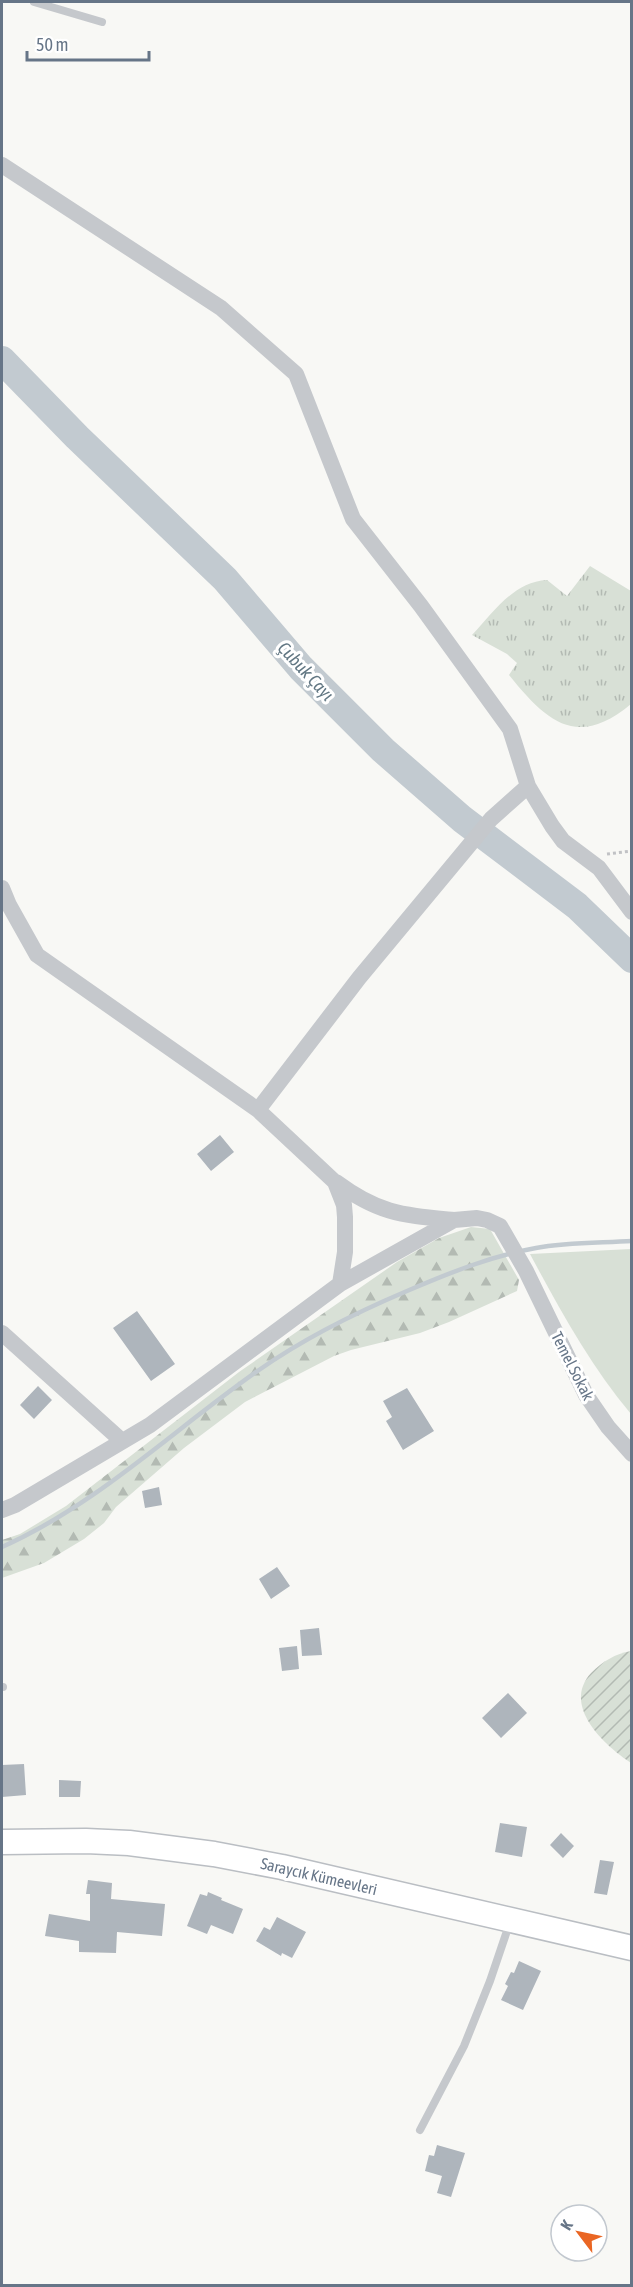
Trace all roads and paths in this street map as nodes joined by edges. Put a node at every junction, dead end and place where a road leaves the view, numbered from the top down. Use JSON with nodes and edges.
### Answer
{"nodes":[{"id":1,"x":34,"y":2,"type":"edge"},
{"id":2,"x":102,"y":22,"type":"dead end"},
{"id":3,"x":2,"y":165,"type":"edge"},
{"id":4,"x":528,"y":786,"type":"junction"},
{"id":5,"x":2,"y":888,"type":"edge"},
{"id":6,"x":632,"y":912,"type":"edge"},
{"id":7,"x":258,"y":1110,"type":"junction"},
{"id":8,"x":335,"y":1182,"type":"junction"},
{"id":9,"x":454,"y":1220,"type":"junction"},
{"id":10,"x":340,"y":1284,"type":"junction"},
{"id":11,"x":2,"y":1333,"type":"edge"},
{"id":12,"x":122,"y":1441,"type":"junction"},
{"id":13,"x":632,"y":1454,"type":"edge"},
{"id":14,"x":2,"y":1510,"type":"edge"},
{"id":15,"x":2,"y":1842,"type":"edge"},
{"id":16,"x":511,"y":1920,"type":"junction"},
{"id":17,"x":632,"y":1948,"type":"edge"},
{"id":18,"x":420,"y":2130,"type":"dead end"}],
"edges":[{"from":1,"to":2,"type":"lane"},
{"from":3,"to":4,"type":"street"},
{"from":4,"to":6,"type":"street"},
{"from":4,"to":7,"type":"street"},
{"from":5,"to":7,"type":"street"},
{"from":7,"to":8,"type":"street"},
{"from":8,"to":9,"type":"street"},
{"from":8,"to":10,"type":"street"},
{"from":9,"to":10,"type":"street"},
{"from":9,"to":13,"type":"street","name":"Temel Sokak"},
{"from":10,"to":12,"type":"street"},
{"from":11,"to":12,"type":"street"},
{"from":12,"to":14,"type":"street"},
{"from":15,"to":16,"type":"main road","name":"Saraycık Kümeevleri"},
{"from":16,"to":17,"type":"main road","name":"Saraycık Kümeevleri"},
{"from":16,"to":18,"type":"lane"}]}
